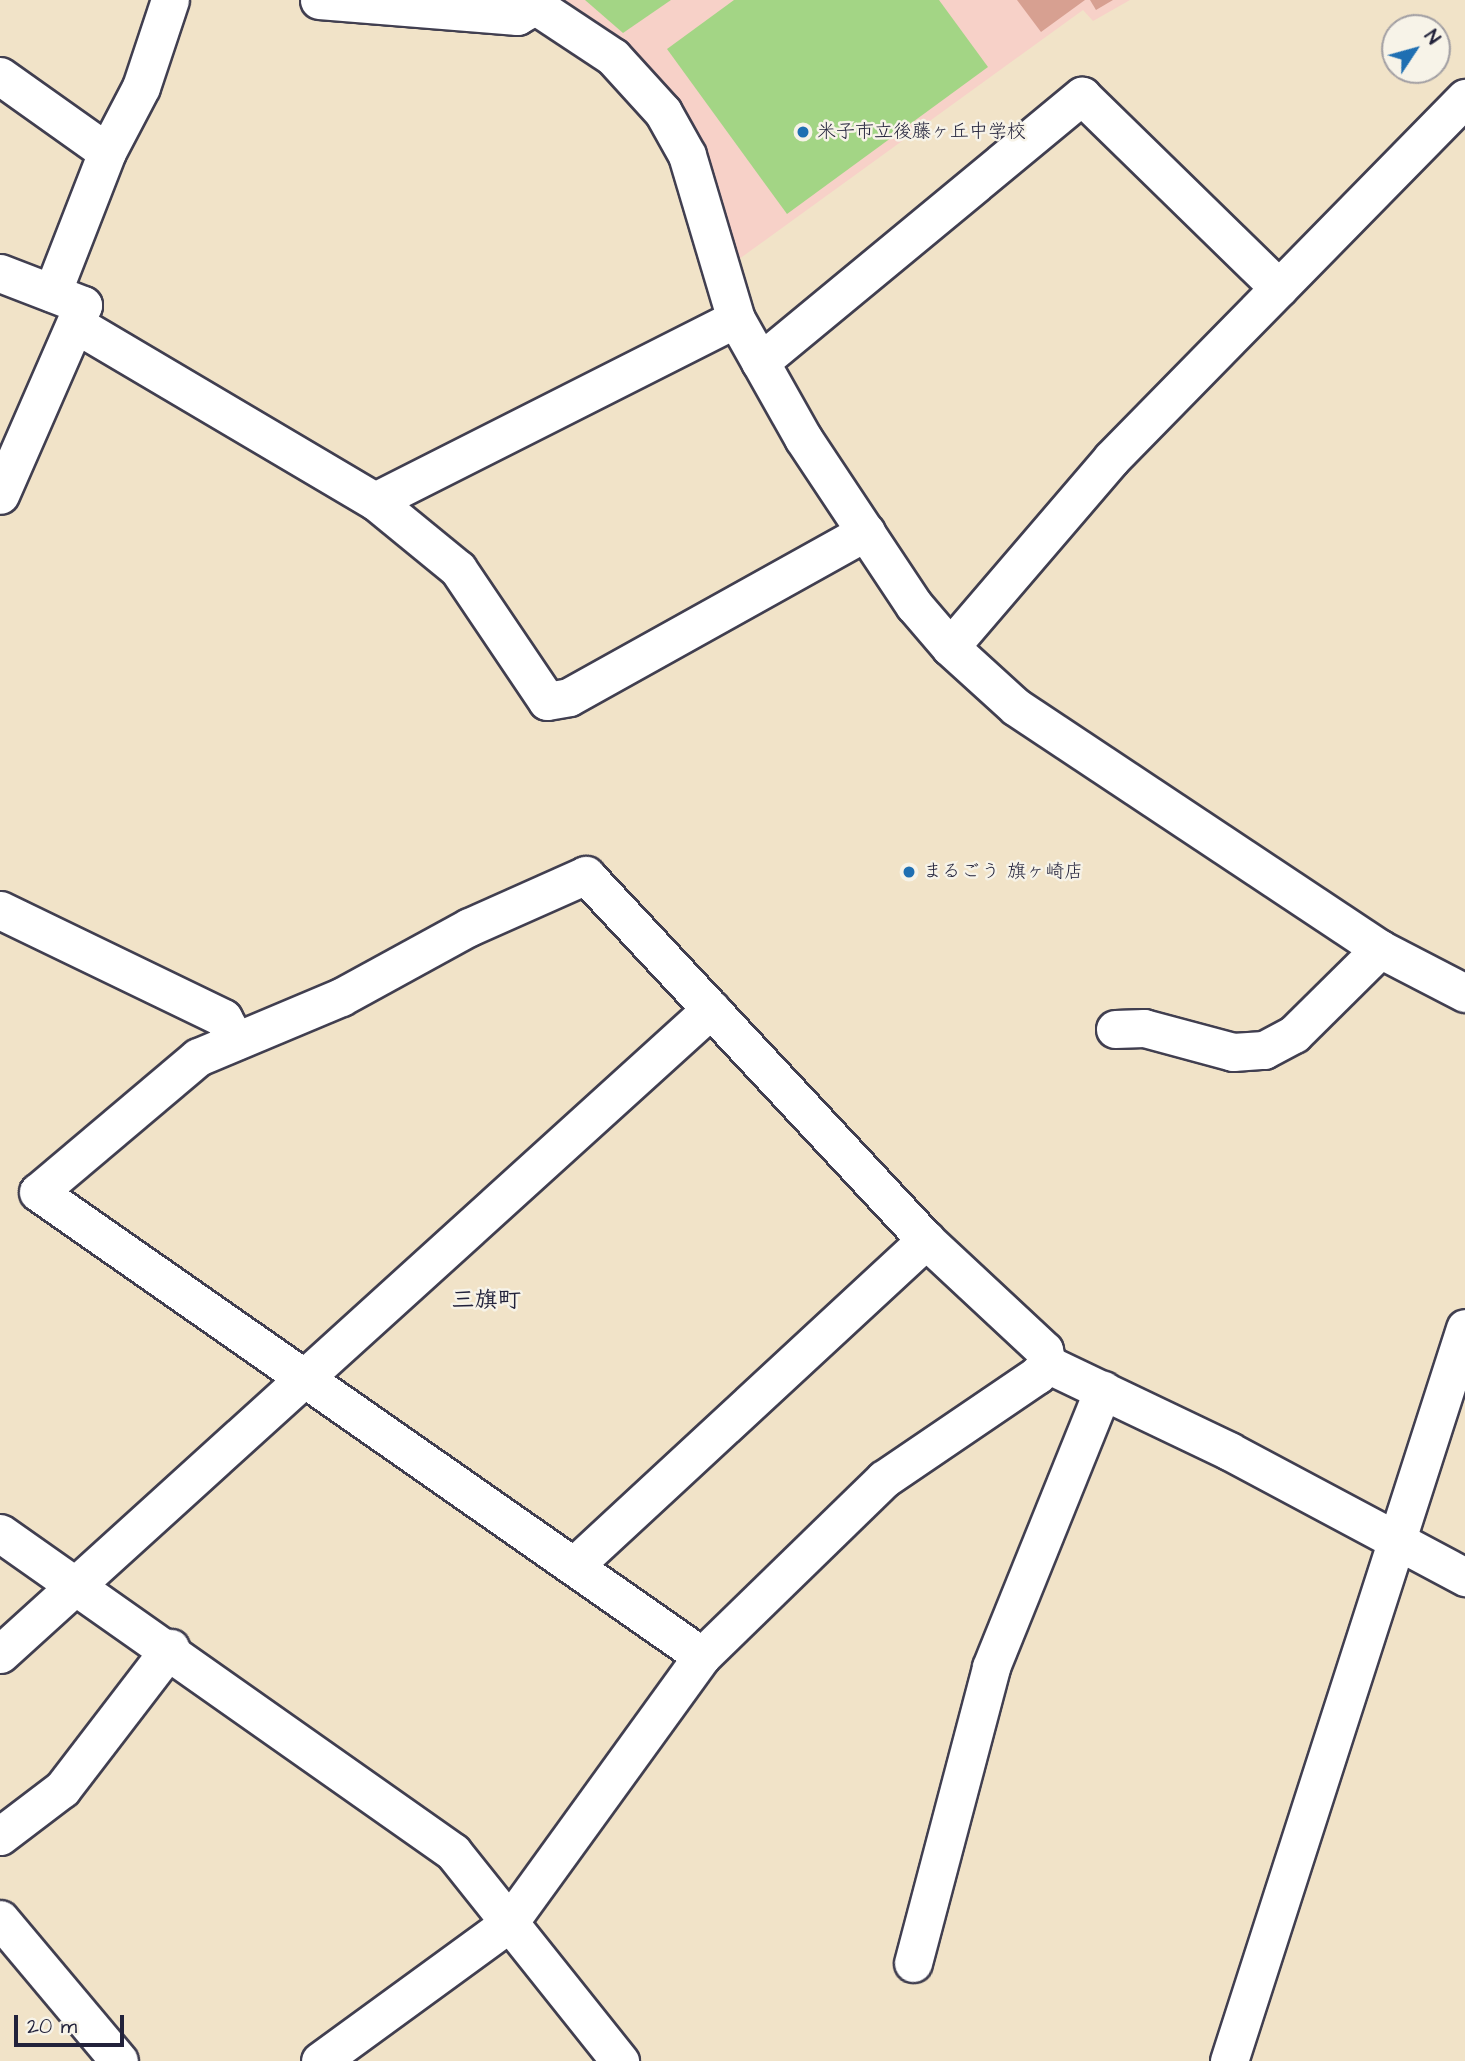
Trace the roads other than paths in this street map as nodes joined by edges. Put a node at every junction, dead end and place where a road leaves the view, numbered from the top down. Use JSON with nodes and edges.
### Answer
{"nodes":[{"id":1,"x":170,"y":0,"type":"edge"},
{"id":2,"x":319,"y":0,"type":"edge"},
{"id":3,"x":530,"y":3,"type":"edge"},
{"id":4,"x":0,"y":76,"type":"edge"},
{"id":5,"x":1465,"y":98,"type":"edge"},
{"id":6,"x":107,"y":152,"type":"junction"},
{"id":7,"x":0,"y":273,"type":"edge"},
{"id":8,"x":1279,"y":288,"type":"junction"},
{"id":9,"x":52,"y":293,"type":"junction"},
{"id":10,"x":736,"y":319,"type":"junction"},
{"id":11,"x":77,"y":325,"type":"junction"},
{"id":12,"x":760,"y":362,"type":"junction"},
{"id":13,"x":0,"y":495,"type":"edge"},
{"id":14,"x":375,"y":501,"type":"junction"},
{"id":15,"x":866,"y":532,"type":"junction"},
{"id":16,"x":950,"y":647,"type":"junction"},
{"id":17,"x":0,"y":910,"type":"edge"},
{"id":18,"x":1380,"y":949,"type":"junction"},
{"id":19,"x":1465,"y":993,"type":"edge"},
{"id":20,"x":711,"y":1009,"type":"junction"},
{"id":21,"x":1115,"y":1029,"type":"dead end"},
{"id":22,"x":236,"y":1041,"type":"junction"},
{"id":23,"x":926,"y":1240,"type":"junction"},
{"id":24,"x":1465,"y":1328,"type":"edge"},
{"id":25,"x":1046,"y":1364,"type":"junction"},
{"id":26,"x":304,"y":1376,"type":"junction"},
{"id":27,"x":1103,"y":1390,"type":"junction"},
{"id":28,"x":0,"y":1532,"type":"edge"},
{"id":29,"x":1396,"y":1538,"type":"junction"},
{"id":30,"x":577,"y":1563,"type":"junction"},
{"id":31,"x":1465,"y":1577,"type":"edge"},
{"id":32,"x":75,"y":1584,"type":"junction"},
{"id":33,"x":170,"y":1648,"type":"junction"},
{"id":34,"x":0,"y":1654,"type":"edge"},
{"id":35,"x":702,"y":1656,"type":"junction"},
{"id":36,"x":0,"y":1836,"type":"edge"},
{"id":37,"x":0,"y":1919,"type":"edge"},
{"id":38,"x":508,"y":1924,"type":"junction"},
{"id":39,"x":913,"y":1963,"type":"dead end"},
{"id":40,"x":120,"y":2061,"type":"edge"},
{"id":41,"x":320,"y":2061,"type":"edge"},
{"id":42,"x":620,"y":2061,"type":"edge"},
{"id":43,"x":1229,"y":2061,"type":"edge"}],
"edges":[{"from":1,"to":6,"type":"street"},
{"from":2,"to":3,"type":"street"},
{"from":3,"to":10,"type":"street"},
{"from":4,"to":6,"type":"street"},
{"from":5,"to":8,"type":"street"},
{"from":6,"to":9,"type":"street"},
{"from":7,"to":9,"type":"street"},
{"from":8,"to":12,"type":"street"},
{"from":8,"to":16,"type":"street"},
{"from":9,"to":11,"type":"street"},
{"from":10,"to":12,"type":"street"},
{"from":10,"to":14,"type":"street"},
{"from":11,"to":13,"type":"street"},
{"from":11,"to":14,"type":"street"},
{"from":12,"to":15,"type":"street"},
{"from":14,"to":15,"type":"street"},
{"from":15,"to":16,"type":"street"},
{"from":16,"to":18,"type":"street"},
{"from":17,"to":22,"type":"street"},
{"from":18,"to":19,"type":"street"},
{"from":18,"to":21,"type":"street"},
{"from":20,"to":22,"type":"street"},
{"from":20,"to":23,"type":"street"},
{"from":20,"to":26,"type":"street"},
{"from":22,"to":26,"type":"street"},
{"from":23,"to":25,"type":"street"},
{"from":23,"to":30,"type":"street"},
{"from":24,"to":29,"type":"street"},
{"from":25,"to":27,"type":"street"},
{"from":25,"to":35,"type":"street"},
{"from":26,"to":30,"type":"street"},
{"from":26,"to":32,"type":"street"},
{"from":27,"to":29,"type":"street"},
{"from":27,"to":39,"type":"street"},
{"from":28,"to":32,"type":"street"},
{"from":29,"to":31,"type":"street"},
{"from":29,"to":43,"type":"street"},
{"from":30,"to":35,"type":"street"},
{"from":32,"to":33,"type":"street"},
{"from":32,"to":34,"type":"street"},
{"from":33,"to":36,"type":"street"},
{"from":33,"to":38,"type":"street"},
{"from":35,"to":38,"type":"street"},
{"from":37,"to":40,"type":"street"},
{"from":38,"to":41,"type":"street"},
{"from":38,"to":42,"type":"street"}]}
